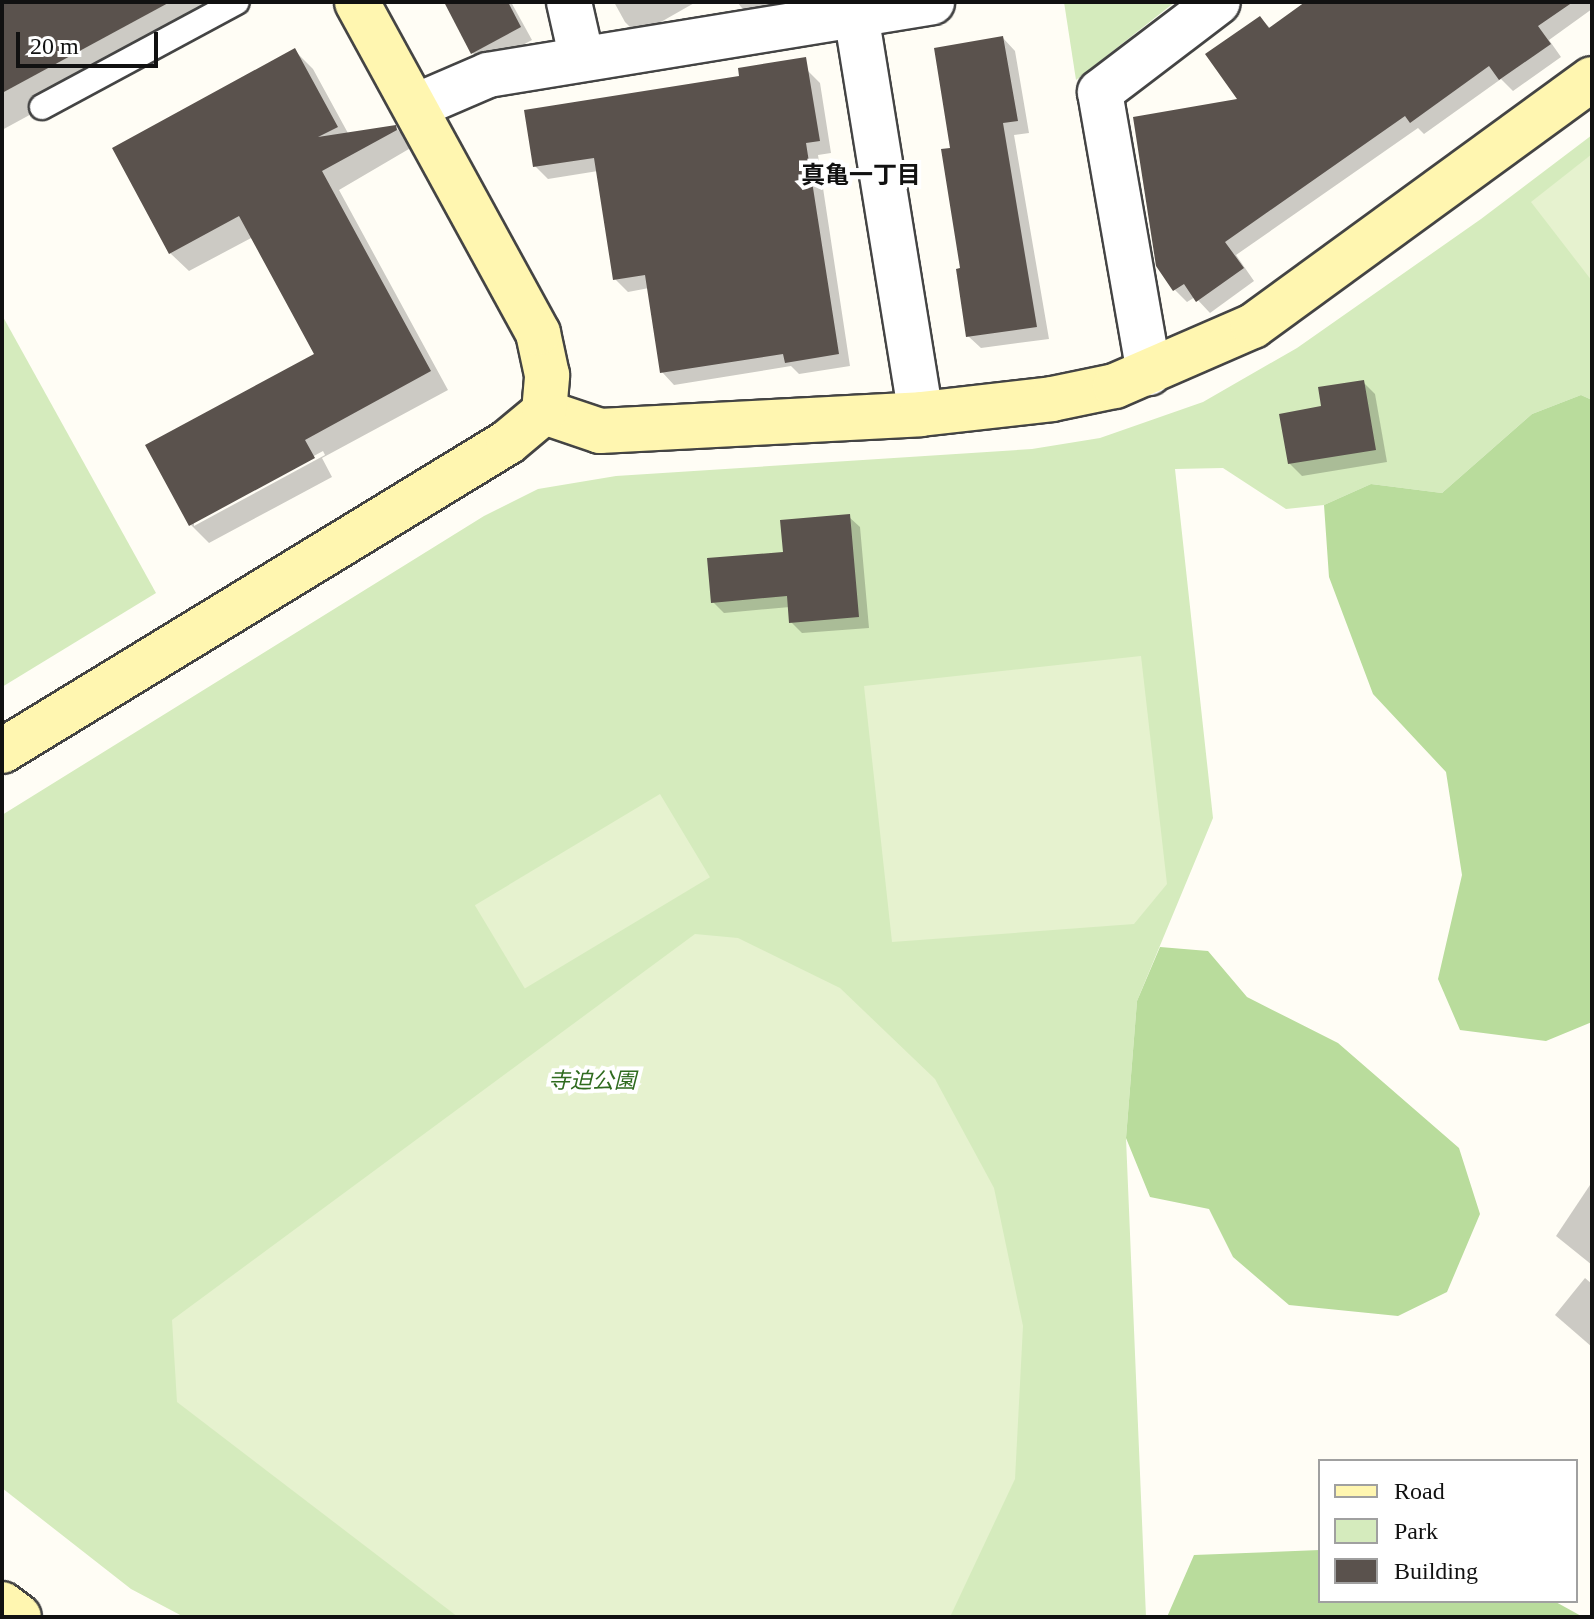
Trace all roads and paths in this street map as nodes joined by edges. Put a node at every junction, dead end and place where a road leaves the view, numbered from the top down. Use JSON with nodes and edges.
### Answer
{"nodes":[{"id":1,"x":237,"y":2,"type":"edge"},
{"id":2,"x":357,"y":2,"type":"edge"},
{"id":3,"x":569,"y":2,"type":"edge"},
{"id":4,"x":932,"y":2,"type":"edge"},
{"id":5,"x":1218,"y":2,"type":"edge"},
{"id":6,"x":856,"y":8,"type":"edge"},
{"id":7,"x":582,"y":59,"type":"junction"},
{"id":8,"x":1592,"y":79,"type":"edge"},
{"id":9,"x":416,"y":106,"type":"junction"},
{"id":10,"x":42,"y":107,"type":"dead end"},
{"id":11,"x":1149,"y":373,"type":"junction"},
{"id":12,"x":544,"y":412,"type":"junction"},
{"id":13,"x":921,"y":414,"type":"junction"},
{"id":14,"x":2,"y":751,"type":"edge"},
{"id":15,"x":2,"y":1604,"type":"edge"},
{"id":16,"x":19,"y":1617,"type":"edge"}],
"edges":[{"from":1,"to":10,"type":"lane"},
{"from":2,"to":9,"type":"street"},
{"from":3,"to":7,"type":"street"},
{"from":4,"to":6,"type":"street"},
{"from":5,"to":11,"type":"street"},
{"from":6,"to":7,"type":"street"},
{"from":6,"to":13,"type":"street"},
{"from":7,"to":9,"type":"street"},
{"from":8,"to":11,"type":"street"},
{"from":9,"to":12,"type":"street"},
{"from":11,"to":13,"type":"street"},
{"from":12,"to":13,"type":"street"},
{"from":12,"to":14,"type":"street"},
{"from":15,"to":16,"type":"street"}]}
